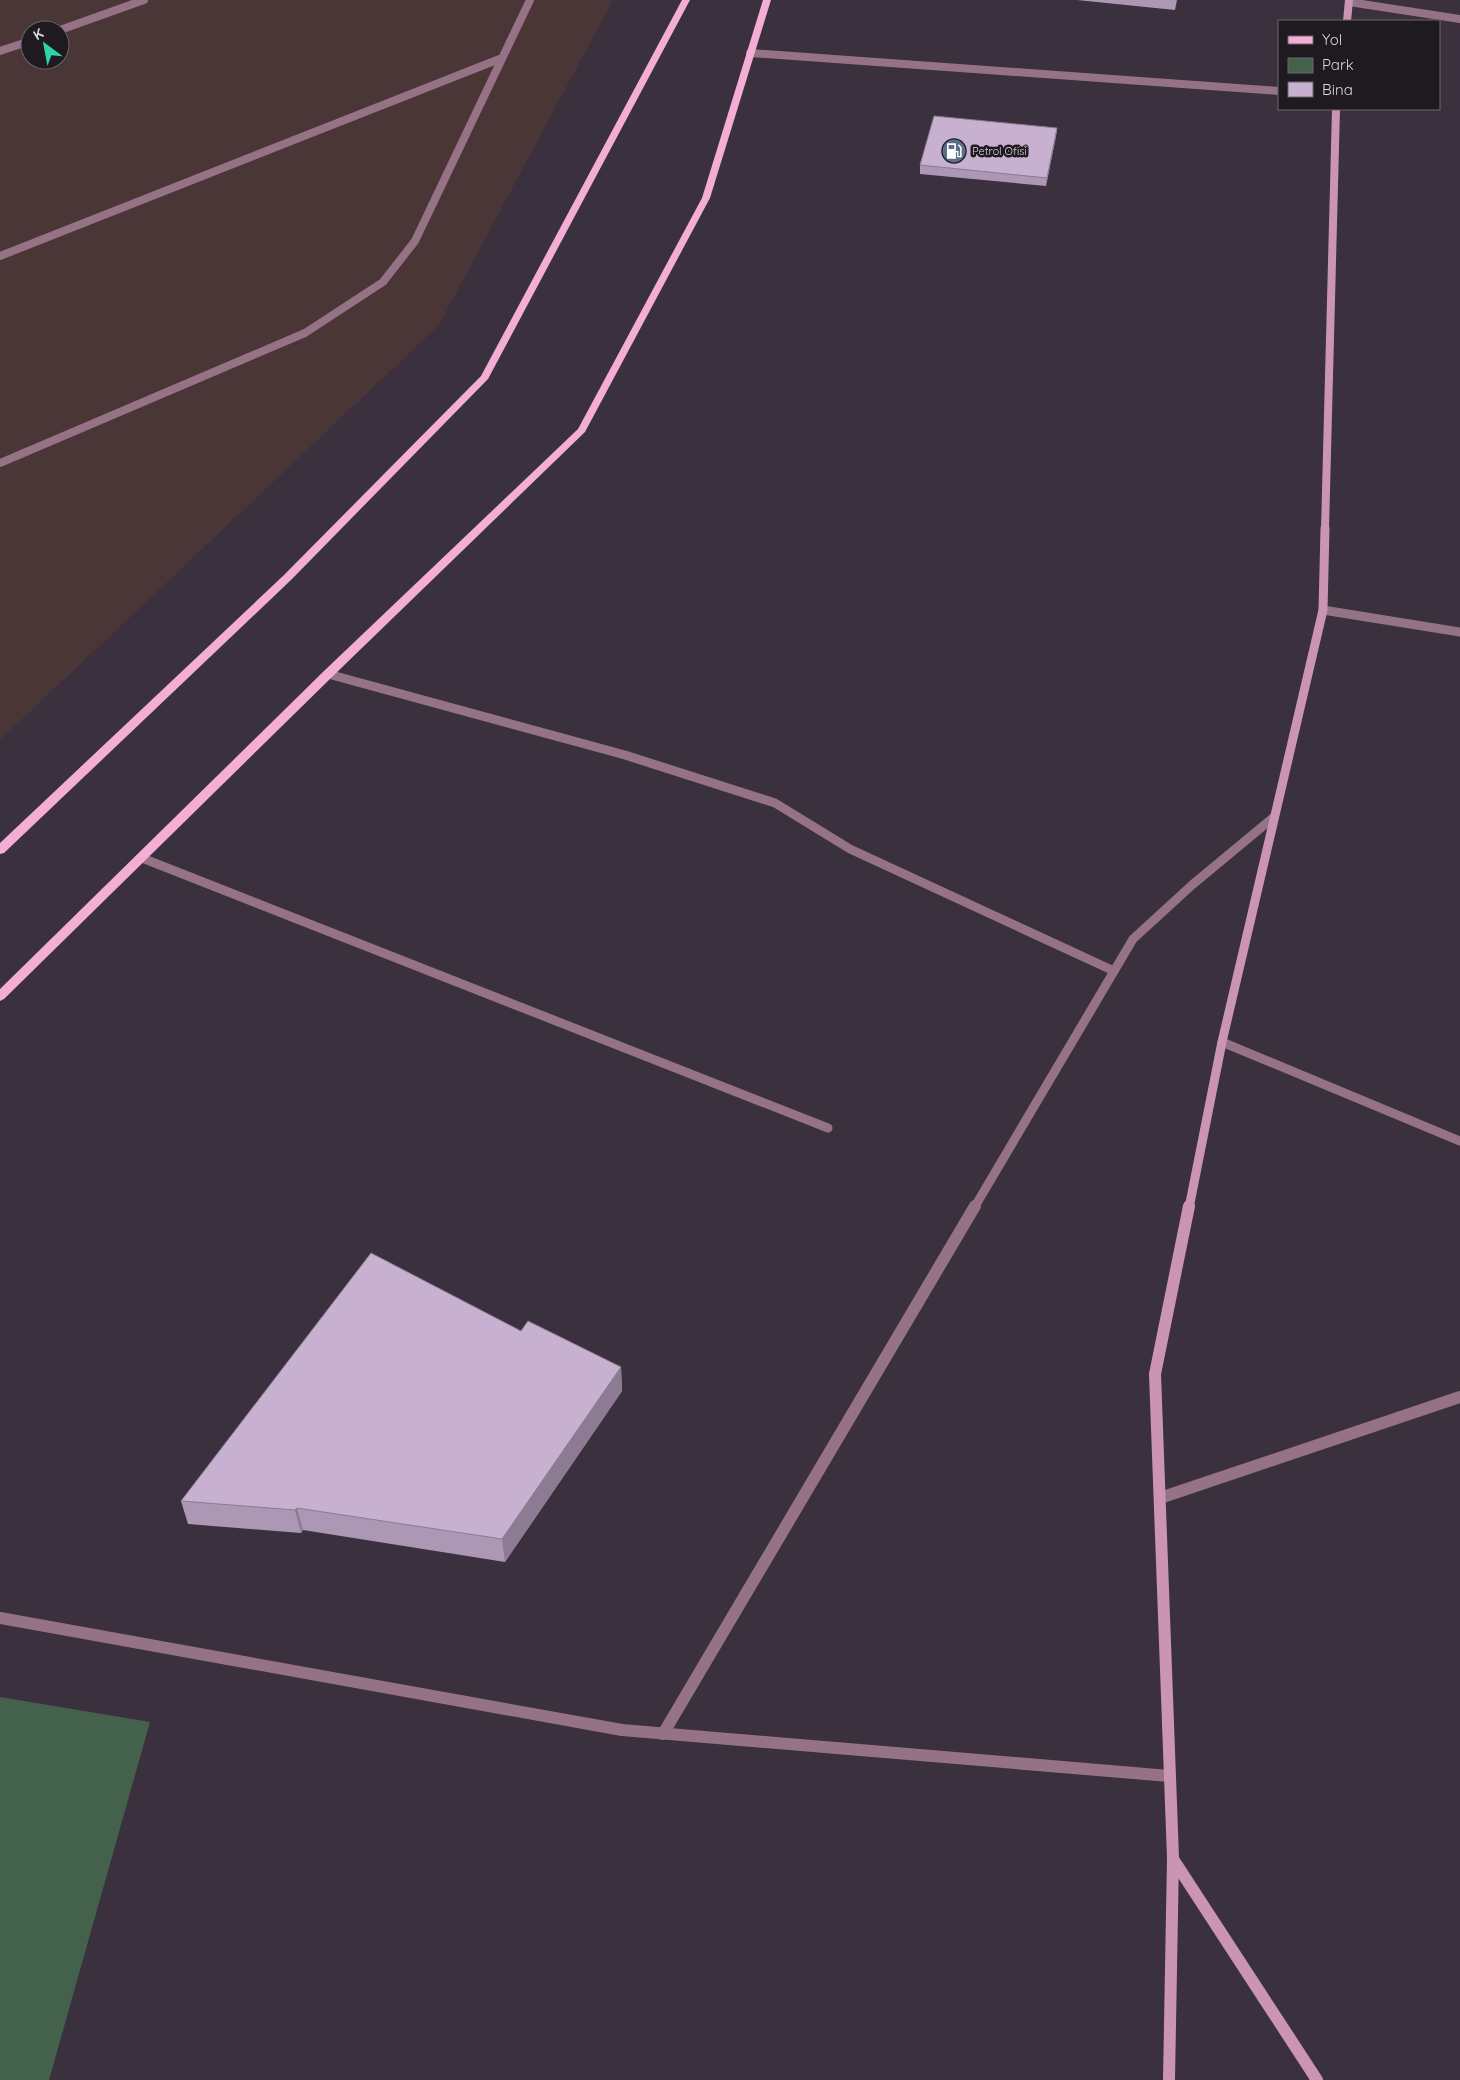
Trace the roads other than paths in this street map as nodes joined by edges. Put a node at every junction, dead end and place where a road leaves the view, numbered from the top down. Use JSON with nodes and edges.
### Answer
{"nodes":[{"id":1,"x":144,"y":0,"type":"edge"},
{"id":2,"x":530,"y":0,"type":"edge"},
{"id":3,"x":686,"y":0,"type":"edge"},
{"id":4,"x":768,"y":0,"type":"edge"},
{"id":5,"x":1349,"y":1,"type":"edge"},
{"id":6,"x":1460,"y":19,"type":"edge"},
{"id":7,"x":1346,"y":20,"type":"edge"},
{"id":8,"x":70,"y":26,"type":"edge"},
{"id":9,"x":20,"y":44,"type":"edge"},
{"id":10,"x":0,"y":51,"type":"edge"},
{"id":11,"x":750,"y":53,"type":"junction"},
{"id":12,"x":502,"y":58,"type":"junction"},
{"id":13,"x":1278,"y":91,"type":"edge"},
{"id":14,"x":1336,"y":110,"type":"edge"},
{"id":15,"x":0,"y":256,"type":"edge"},
{"id":16,"x":0,"y":463,"type":"edge"},
{"id":17,"x":1323,"y":610,"type":"junction"},
{"id":18,"x":1460,"y":632,"type":"edge"},
{"id":19,"x":328,"y":674,"type":"junction"},
{"id":20,"x":1274,"y":818,"type":"junction"},
{"id":21,"x":0,"y":850,"type":"edge"},
{"id":22,"x":142,"y":858,"type":"junction"},
{"id":23,"x":1114,"y":971,"type":"junction"},
{"id":24,"x":0,"y":996,"type":"edge"},
{"id":25,"x":1222,"y":1042,"type":"junction"},
{"id":26,"x":828,"y":1128,"type":"dead end"},
{"id":27,"x":1460,"y":1140,"type":"edge"},
{"id":28,"x":1460,"y":1397,"type":"edge"},
{"id":29,"x":1160,"y":1498,"type":"junction"},
{"id":30,"x":0,"y":1618,"type":"edge"},
{"id":31,"x":663,"y":1734,"type":"junction"},
{"id":32,"x":1169,"y":1776,"type":"junction"},
{"id":33,"x":1173,"y":1858,"type":"junction"},
{"id":34,"x":1169,"y":2080,"type":"edge"},
{"id":35,"x":1317,"y":2080,"type":"edge"}],
"edges":[{"from":1,"to":8,"type":"street"},
{"from":2,"to":12,"type":"street"},
{"from":3,"to":21,"type":"main road"},
{"from":4,"to":11,"type":"main road"},
{"from":5,"to":6,"type":"street"},
{"from":5,"to":7,"type":"street"},
{"from":9,"to":10,"type":"street"},
{"from":11,"to":13,"type":"street"},
{"from":11,"to":19,"type":"main road"},
{"from":12,"to":15,"type":"street"},
{"from":12,"to":16,"type":"street"},
{"from":14,"to":17,"type":"street"},
{"from":17,"to":18,"type":"street"},
{"from":17,"to":20,"type":"street"},
{"from":19,"to":22,"type":"main road"},
{"from":19,"to":23,"type":"street"},
{"from":20,"to":23,"type":"street"},
{"from":20,"to":25,"type":"street"},
{"from":22,"to":24,"type":"main road"},
{"from":22,"to":26,"type":"street"},
{"from":23,"to":31,"type":"street"},
{"from":25,"to":27,"type":"street"},
{"from":25,"to":29,"type":"street"},
{"from":28,"to":29,"type":"street"},
{"from":29,"to":32,"type":"street"},
{"from":30,"to":31,"type":"street"},
{"from":31,"to":32,"type":"street"},
{"from":32,"to":33,"type":"street"},
{"from":33,"to":34,"type":"street"},
{"from":33,"to":35,"type":"street"}]}
